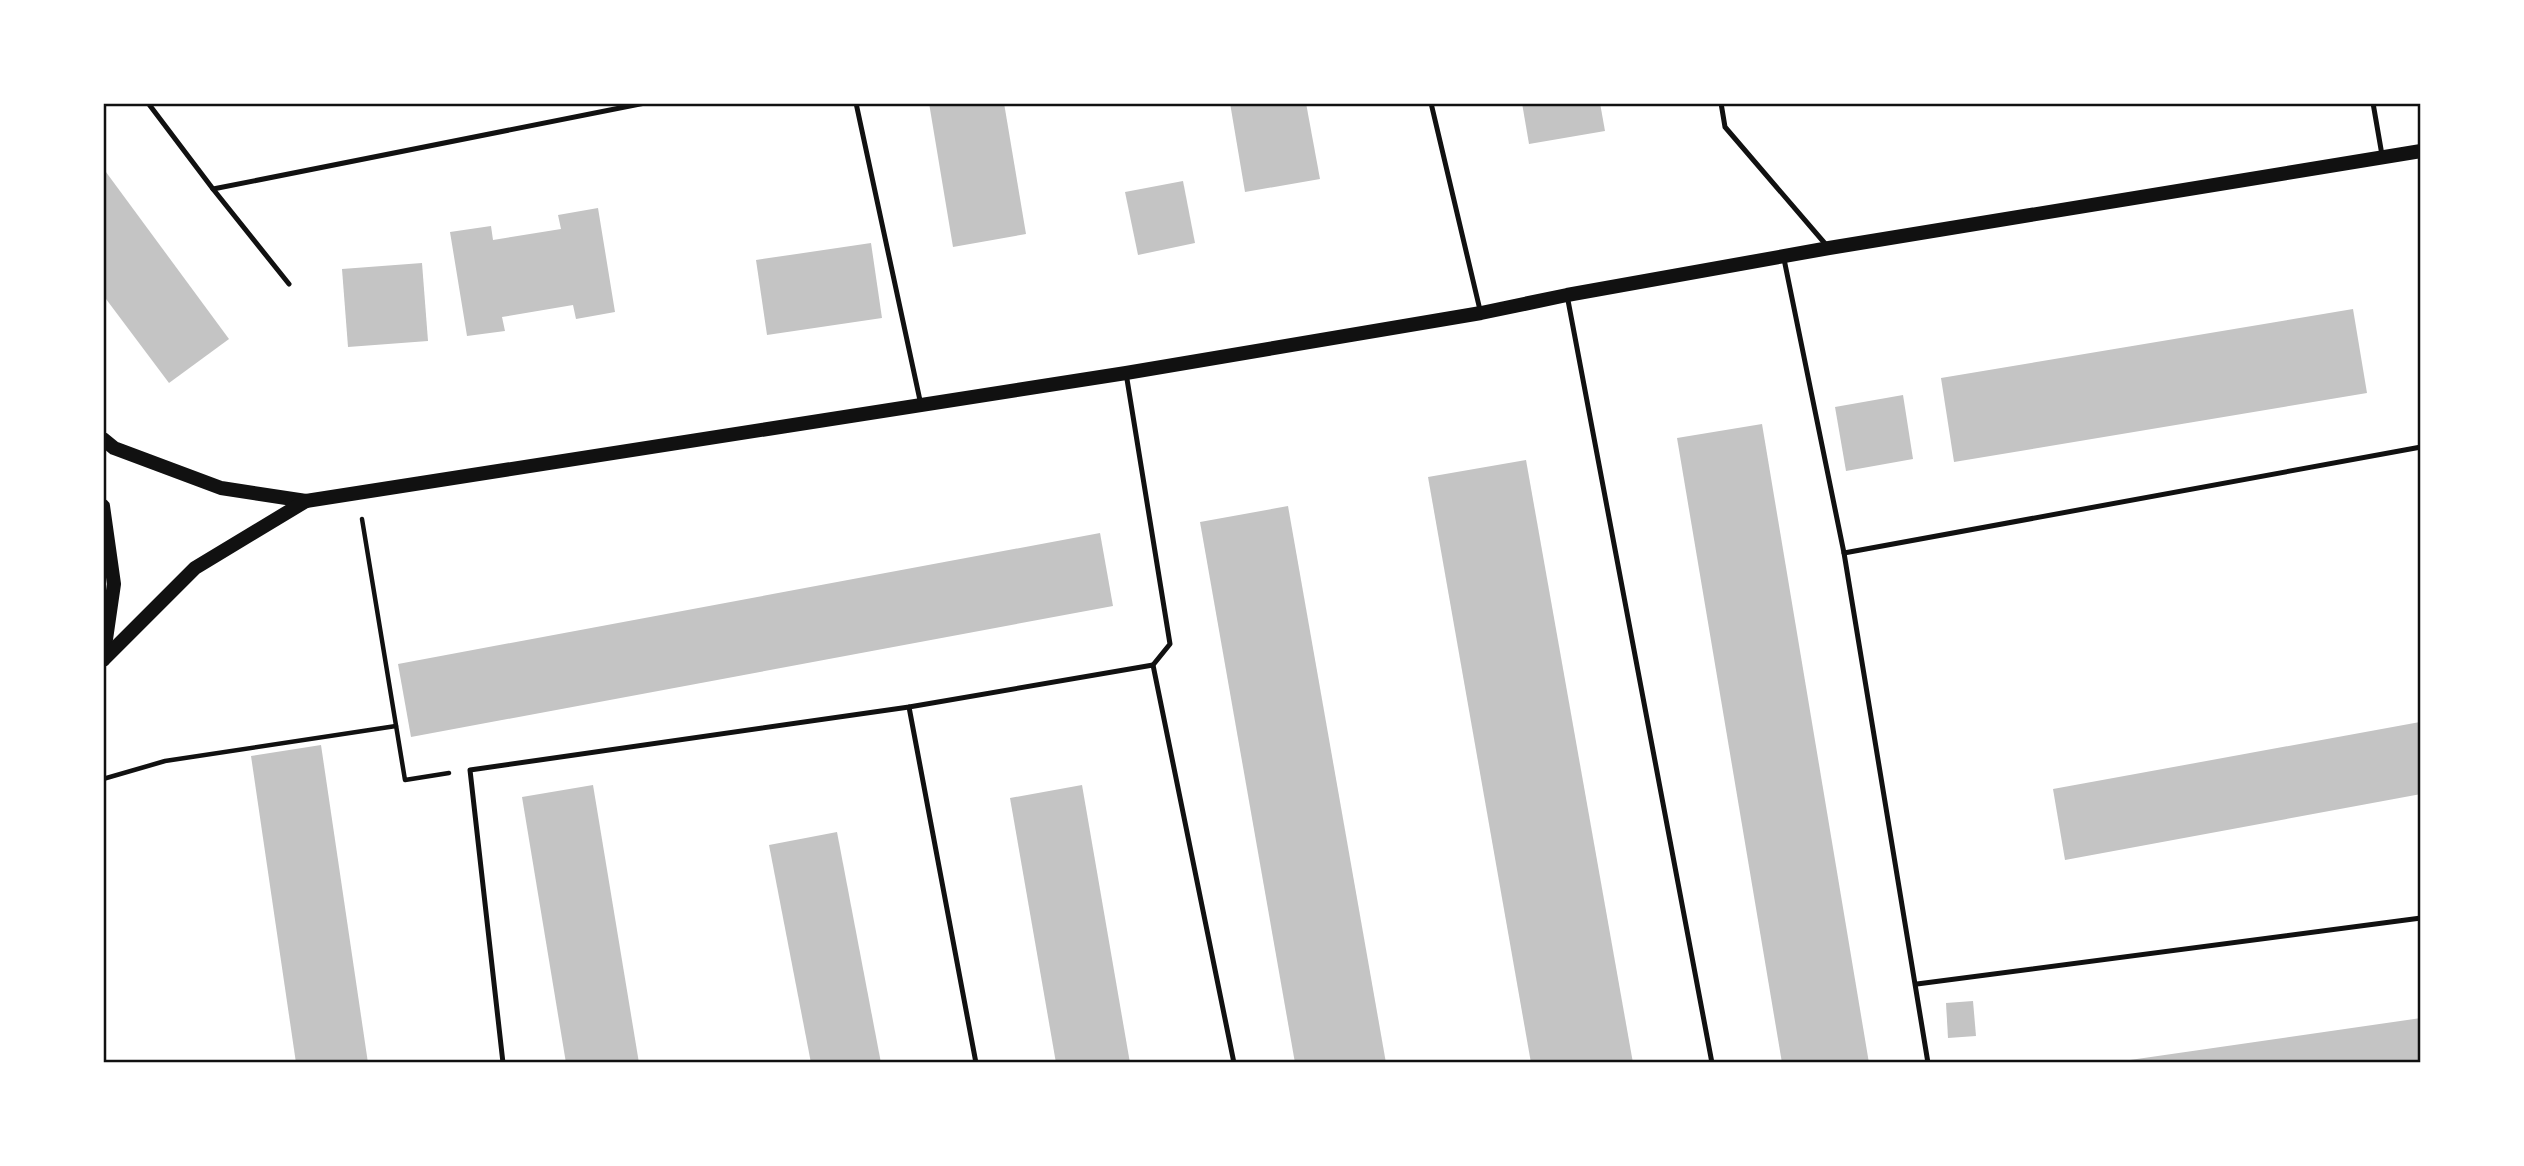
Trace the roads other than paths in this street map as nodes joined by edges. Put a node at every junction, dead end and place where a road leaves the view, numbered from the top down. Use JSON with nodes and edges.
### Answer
{"nodes":[{"id":1,"x":148,"y":103,"type":"edge"},
{"id":2,"x":645,"y":103,"type":"edge"},
{"id":3,"x":856,"y":103,"type":"edge"},
{"id":4,"x":1432,"y":103,"type":"edge"},
{"id":5,"x":1721,"y":103,"type":"edge"},
{"id":6,"x":2373,"y":103,"type":"edge"},
{"id":7,"x":2421,"y":151,"type":"edge"},
{"id":8,"x":2382,"y":158,"type":"junction"},
{"id":9,"x":213,"y":189,"type":"junction"},
{"id":10,"x":1829,"y":248,"type":"junction"},
{"id":11,"x":1783,"y":256,"type":"junction"},
{"id":12,"x":289,"y":284,"type":"dead end"},
{"id":13,"x":1567,"y":295,"type":"junction"},
{"id":14,"x":1481,"y":313,"type":"junction"},
{"id":15,"x":1126,"y":373,"type":"junction"},
{"id":16,"x":921,"y":406,"type":"junction"},
{"id":17,"x":103,"y":439,"type":"edge"},
{"id":18,"x":2421,"y":447,"type":"edge"},
{"id":19,"x":306,"y":501,"type":"junction"},
{"id":20,"x":103,"y":506,"type":"edge"},
{"id":21,"x":1844,"y":553,"type":"junction"},
{"id":22,"x":103,"y":660,"type":"edge"},
{"id":23,"x":1153,"y":665,"type":"junction"},
{"id":24,"x":909,"y":708,"type":"junction"},
{"id":25,"x":2421,"y":918,"type":"edge"},
{"id":26,"x":1917,"y":984,"type":"junction"},
{"id":27,"x":503,"y":1063,"type":"edge"},
{"id":28,"x":976,"y":1063,"type":"edge"},
{"id":29,"x":1234,"y":1063,"type":"edge"},
{"id":30,"x":1712,"y":1063,"type":"edge"},
{"id":31,"x":1928,"y":1063,"type":"edge"}],
"edges":[{"from":1,"to":9,"type":"lane"},
{"from":2,"to":9,"type":"lane"},
{"from":3,"to":16,"type":"lane"},
{"from":4,"to":14,"type":"lane"},
{"from":5,"to":10,"type":"lane"},
{"from":6,"to":8,"type":"lane"},
{"from":7,"to":8,"type":"main road"},
{"from":8,"to":10,"type":"main road"},
{"from":9,"to":12,"type":"lane"},
{"from":10,"to":11,"type":"main road"},
{"from":11,"to":13,"type":"main road"},
{"from":11,"to":21,"type":"lane"},
{"from":13,"to":14,"type":"main road"},
{"from":13,"to":30,"type":"lane"},
{"from":14,"to":15,"type":"main road"},
{"from":15,"to":16,"type":"main road"},
{"from":15,"to":23,"type":"lane"},
{"from":16,"to":19,"type":"main road"},
{"from":17,"to":19,"type":"main road"},
{"from":18,"to":21,"type":"lane"},
{"from":19,"to":22,"type":"main road"},
{"from":20,"to":22,"type":"main road"},
{"from":21,"to":26,"type":"lane"},
{"from":23,"to":24,"type":"lane"},
{"from":23,"to":29,"type":"lane"},
{"from":24,"to":27,"type":"lane"},
{"from":24,"to":28,"type":"lane"},
{"from":25,"to":26,"type":"lane"},
{"from":26,"to":31,"type":"lane"}]}
